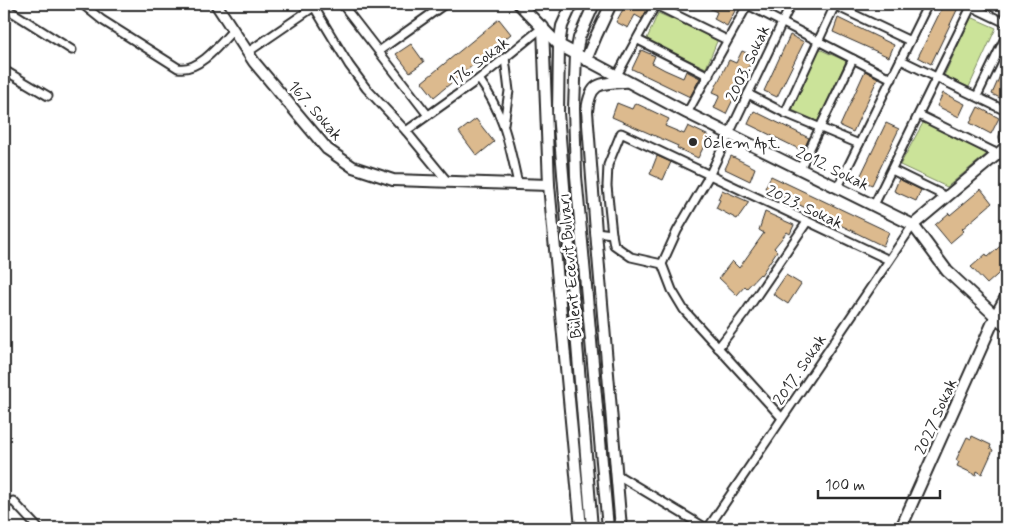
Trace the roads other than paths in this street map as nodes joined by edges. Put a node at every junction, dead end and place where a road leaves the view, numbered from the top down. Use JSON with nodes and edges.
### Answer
{"nodes":[{"id":1,"x":82,"y":4,"type":"edge"},
{"id":2,"x":216,"y":4,"type":"edge"},
{"id":3,"x":342,"y":4,"type":"edge"},
{"id":4,"x":445,"y":4,"type":"edge"},
{"id":5,"x":519,"y":4,"type":"edge"},
{"id":6,"x":572,"y":4,"type":"edge"},
{"id":7,"x":594,"y":4,"type":"edge"},
{"id":8,"x":611,"y":4,"type":"edge"},
{"id":9,"x":747,"y":4,"type":"edge"},
{"id":10,"x":791,"y":4,"type":"edge"},
{"id":11,"x":833,"y":4,"type":"edge"},
{"id":12,"x":926,"y":4,"type":"edge"},
{"id":13,"x":316,"y":5,"type":"edge"},
{"id":14,"x":656,"y":5,"type":"edge"},
{"id":15,"x":968,"y":5,"type":"edge"},
{"id":16,"x":4,"y":7,"type":"edge"},
{"id":17,"x":782,"y":22,"type":"junction"},
{"id":18,"x":1006,"y":23,"type":"edge"},
{"id":19,"x":543,"y":27,"type":"junction"},
{"id":20,"x":233,"y":30,"type":"junction"},
{"id":21,"x":1006,"y":36,"type":"edge"},
{"id":22,"x":638,"y":40,"type":"junction"},
{"id":23,"x":727,"y":40,"type":"junction"},
{"id":24,"x":819,"y":40,"type":"junction"},
{"id":25,"x":910,"y":41,"type":"junction"},
{"id":26,"x":559,"y":45,"type":"junction"},
{"id":27,"x":72,"y":50,"type":"dead end"},
{"id":28,"x":379,"y":51,"type":"junction"},
{"id":29,"x":248,"y":52,"type":"junction"},
{"id":30,"x":576,"y":54,"type":"junction"},
{"id":31,"x":505,"y":58,"type":"junction"},
{"id":32,"x":853,"y":59,"type":"junction"},
{"id":33,"x":586,"y":60,"type":"junction"},
{"id":34,"x":901,"y":60,"type":"junction"},
{"id":35,"x":4,"y":70,"type":"edge"},
{"id":36,"x":709,"y":76,"type":"junction"},
{"id":37,"x":479,"y":79,"type":"junction"},
{"id":38,"x":621,"y":79,"type":"junction"},
{"id":39,"x":892,"y":79,"type":"junction"},
{"id":40,"x":937,"y":79,"type":"junction"},
{"id":41,"x":748,"y":94,"type":"junction"},
{"id":42,"x":48,"y":96,"type":"dead end"},
{"id":43,"x":977,"y":96,"type":"junction"},
{"id":44,"x":1006,"y":110,"type":"edge"},
{"id":45,"x":785,"y":113,"type":"junction"},
{"id":46,"x":427,"y":114,"type":"junction"},
{"id":47,"x":687,"y":114,"type":"junction"},
{"id":48,"x":919,"y":115,"type":"junction"},
{"id":49,"x":504,"y":124,"type":"junction"},
{"id":50,"x":821,"y":128,"type":"junction"},
{"id":51,"x":1006,"y":128,"type":"edge"},
{"id":52,"x":406,"y":130,"type":"junction"},
{"id":53,"x":728,"y":134,"type":"junction"},
{"id":54,"x":859,"y":144,"type":"junction"},
{"id":55,"x":1003,"y":149,"type":"edge"},
{"id":56,"x":800,"y":169,"type":"junction"},
{"id":57,"x":892,"y":170,"type":"junction"},
{"id":58,"x":709,"y":176,"type":"junction"},
{"id":59,"x":447,"y":181,"type":"junction"},
{"id":60,"x":518,"y":184,"type":"junction"},
{"id":61,"x":549,"y":185,"type":"junction"},
{"id":62,"x":838,"y":188,"type":"junction"},
{"id":63,"x":945,"y":196,"type":"junction"},
{"id":64,"x":874,"y":205,"type":"junction"},
{"id":65,"x":807,"y":222,"type":"junction"},
{"id":66,"x":913,"y":225,"type":"junction"},
{"id":67,"x":596,"y":232,"type":"junction"},
{"id":68,"x":612,"y":234,"type":"junction"},
{"id":69,"x":889,"y":260,"type":"junction"},
{"id":70,"x":662,"y":264,"type":"junction"},
{"id":71,"x":1006,"y":297,"type":"edge"},
{"id":72,"x":996,"y":315,"type":"junction"},
{"id":73,"x":1006,"y":326,"type":"edge"},
{"id":74,"x":718,"y":348,"type":"junction"},
{"id":75,"x":782,"y":418,"type":"junction"},
{"id":76,"x":616,"y":474,"type":"junction"},
{"id":77,"x":4,"y":504,"type":"edge"},
{"id":78,"x":38,"y":528,"type":"edge"},
{"id":79,"x":581,"y":528,"type":"edge"},
{"id":80,"x":592,"y":528,"type":"edge"},
{"id":81,"x":608,"y":528,"type":"edge"},
{"id":82,"x":621,"y":528,"type":"edge"},
{"id":83,"x":707,"y":528,"type":"edge"},
{"id":84,"x":901,"y":528,"type":"edge"}],
"edges":[{"from":1,"to":20,"type":"street"},
{"from":2,"to":20,"type":"street","name":"167. Sokak"},
{"from":3,"to":28,"type":"street"},
{"from":4,"to":28,"type":"street"},
{"from":5,"to":19,"type":"street","name":"2012. Sokak"},
{"from":6,"to":26,"type":"street","name":"Bülent Ecevit Bulvarı"},
{"from":7,"to":30,"type":"street","name":"Bülent Ecevit Bulvarı"},
{"from":8,"to":33,"type":"street"},
{"from":9,"to":17,"type":"street"},
{"from":9,"to":23,"type":"street"},
{"from":10,"to":17,"type":"street","name":"2003. Sokak"},
{"from":11,"to":24,"type":"street"},
{"from":11,"to":25,"type":"street"},
{"from":12,"to":25,"type":"street"},
{"from":13,"to":29,"type":"street"},
{"from":13,"to":52,"type":"street"},
{"from":14,"to":22,"type":"street"},
{"from":14,"to":23,"type":"street"},
{"from":15,"to":18,"type":"street"},
{"from":15,"to":40,"type":"street"},
{"from":16,"to":27,"type":"street"},
{"from":17,"to":24,"type":"street"},
{"from":17,"to":41,"type":"street","name":"2003. Sokak"},
{"from":19,"to":26,"type":"street","name":"2012. Sokak"},
{"from":19,"to":31,"type":"street","name":"176. Sokak"},
{"from":19,"to":61,"type":"street"},
{"from":20,"to":29,"type":"street","name":"167. Sokak"},
{"from":21,"to":43,"type":"street"},
{"from":22,"to":36,"type":"street"},
{"from":22,"to":38,"type":"street"},
{"from":23,"to":36,"type":"street"},
{"from":24,"to":32,"type":"street"},
{"from":24,"to":45,"type":"street"},
{"from":25,"to":34,"type":"street"},
{"from":26,"to":30,"type":"street","name":"2012. Sokak"},
{"from":26,"to":80,"type":"street","name":"Bülent Ecevit Bulvarı"},
{"from":28,"to":46,"type":"street"},
{"from":29,"to":59,"type":"street","name":"167. Sokak"},
{"from":30,"to":33,"type":"street","name":"2012. Sokak"},
{"from":30,"to":81,"type":"street","name":"Bülent Ecevit Bulvarı"},
{"from":31,"to":37,"type":"street","name":"176. Sokak"},
{"from":31,"to":49,"type":"street"},
{"from":32,"to":39,"type":"street"},
{"from":32,"to":50,"type":"street"},
{"from":33,"to":38,"type":"street","name":"2012. Sokak"},
{"from":34,"to":39,"type":"street"},
{"from":34,"to":40,"type":"street"},
{"from":35,"to":42,"type":"street"},
{"from":36,"to":47,"type":"street"},
{"from":37,"to":46,"type":"street","name":"176. Sokak"},
{"from":37,"to":49,"type":"street"},
{"from":38,"to":47,"type":"street","name":"2012. Sokak"},
{"from":38,"to":67,"type":"street"},
{"from":39,"to":54,"type":"street"},
{"from":40,"to":43,"type":"street"},
{"from":40,"to":48,"type":"street"},
{"from":41,"to":45,"type":"street"},
{"from":41,"to":53,"type":"street","name":"2003. Sokak"},
{"from":43,"to":44,"type":"street"},
{"from":45,"to":50,"type":"street"},
{"from":46,"to":52,"type":"street","name":"176. Sokak"},
{"from":47,"to":53,"type":"street","name":"2012. Sokak"},
{"from":48,"to":55,"type":"street"},
{"from":48,"to":57,"type":"street"},
{"from":49,"to":60,"type":"street"},
{"from":50,"to":54,"type":"street"},
{"from":50,"to":56,"type":"street"},
{"from":51,"to":55,"type":"street"},
{"from":52,"to":59,"type":"street"},
{"from":53,"to":56,"type":"street","name":"2012. Sokak"},
{"from":53,"to":58,"type":"street","name":"2003. Sokak"},
{"from":54,"to":62,"type":"street"},
{"from":55,"to":63,"type":"street"},
{"from":56,"to":62,"type":"street","name":"2012. Sokak"},
{"from":57,"to":63,"type":"street"},
{"from":57,"to":64,"type":"street"},
{"from":58,"to":65,"type":"street","name":"2023. Sokak"},
{"from":58,"to":68,"type":"street","name":"2023. Sokak"},
{"from":58,"to":70,"type":"street","name":"2003. Sokak"},
{"from":59,"to":60,"type":"street","name":"167. Sokak"},
{"from":60,"to":61,"type":"street","name":"167. Sokak"},
{"from":61,"to":79,"type":"street"},
{"from":62,"to":64,"type":"street","name":"2012. Sokak"},
{"from":63,"to":66,"type":"street"},
{"from":64,"to":66,"type":"street","name":"2012. Sokak"},
{"from":65,"to":69,"type":"street","name":"2023. Sokak"},
{"from":65,"to":74,"type":"street"},
{"from":66,"to":69,"type":"street","name":"2017. Sokak"},
{"from":66,"to":72,"type":"street","name":"2012. Sokak"},
{"from":67,"to":68,"type":"street"},
{"from":67,"to":76,"type":"street"},
{"from":68,"to":70,"type":"street"},
{"from":69,"to":75,"type":"street","name":"2017. Sokak"},
{"from":70,"to":74,"type":"street"},
{"from":71,"to":72,"type":"street","name":"2027 Sokak"},
{"from":72,"to":73,"type":"street","name":"2012. Sokak"},
{"from":72,"to":84,"type":"street","name":"2027 Sokak"},
{"from":74,"to":75,"type":"street"},
{"from":75,"to":83,"type":"street","name":"2017. Sokak"},
{"from":76,"to":82,"type":"street"},
{"from":76,"to":83,"type":"street"},
{"from":77,"to":78,"type":"street"}]}
